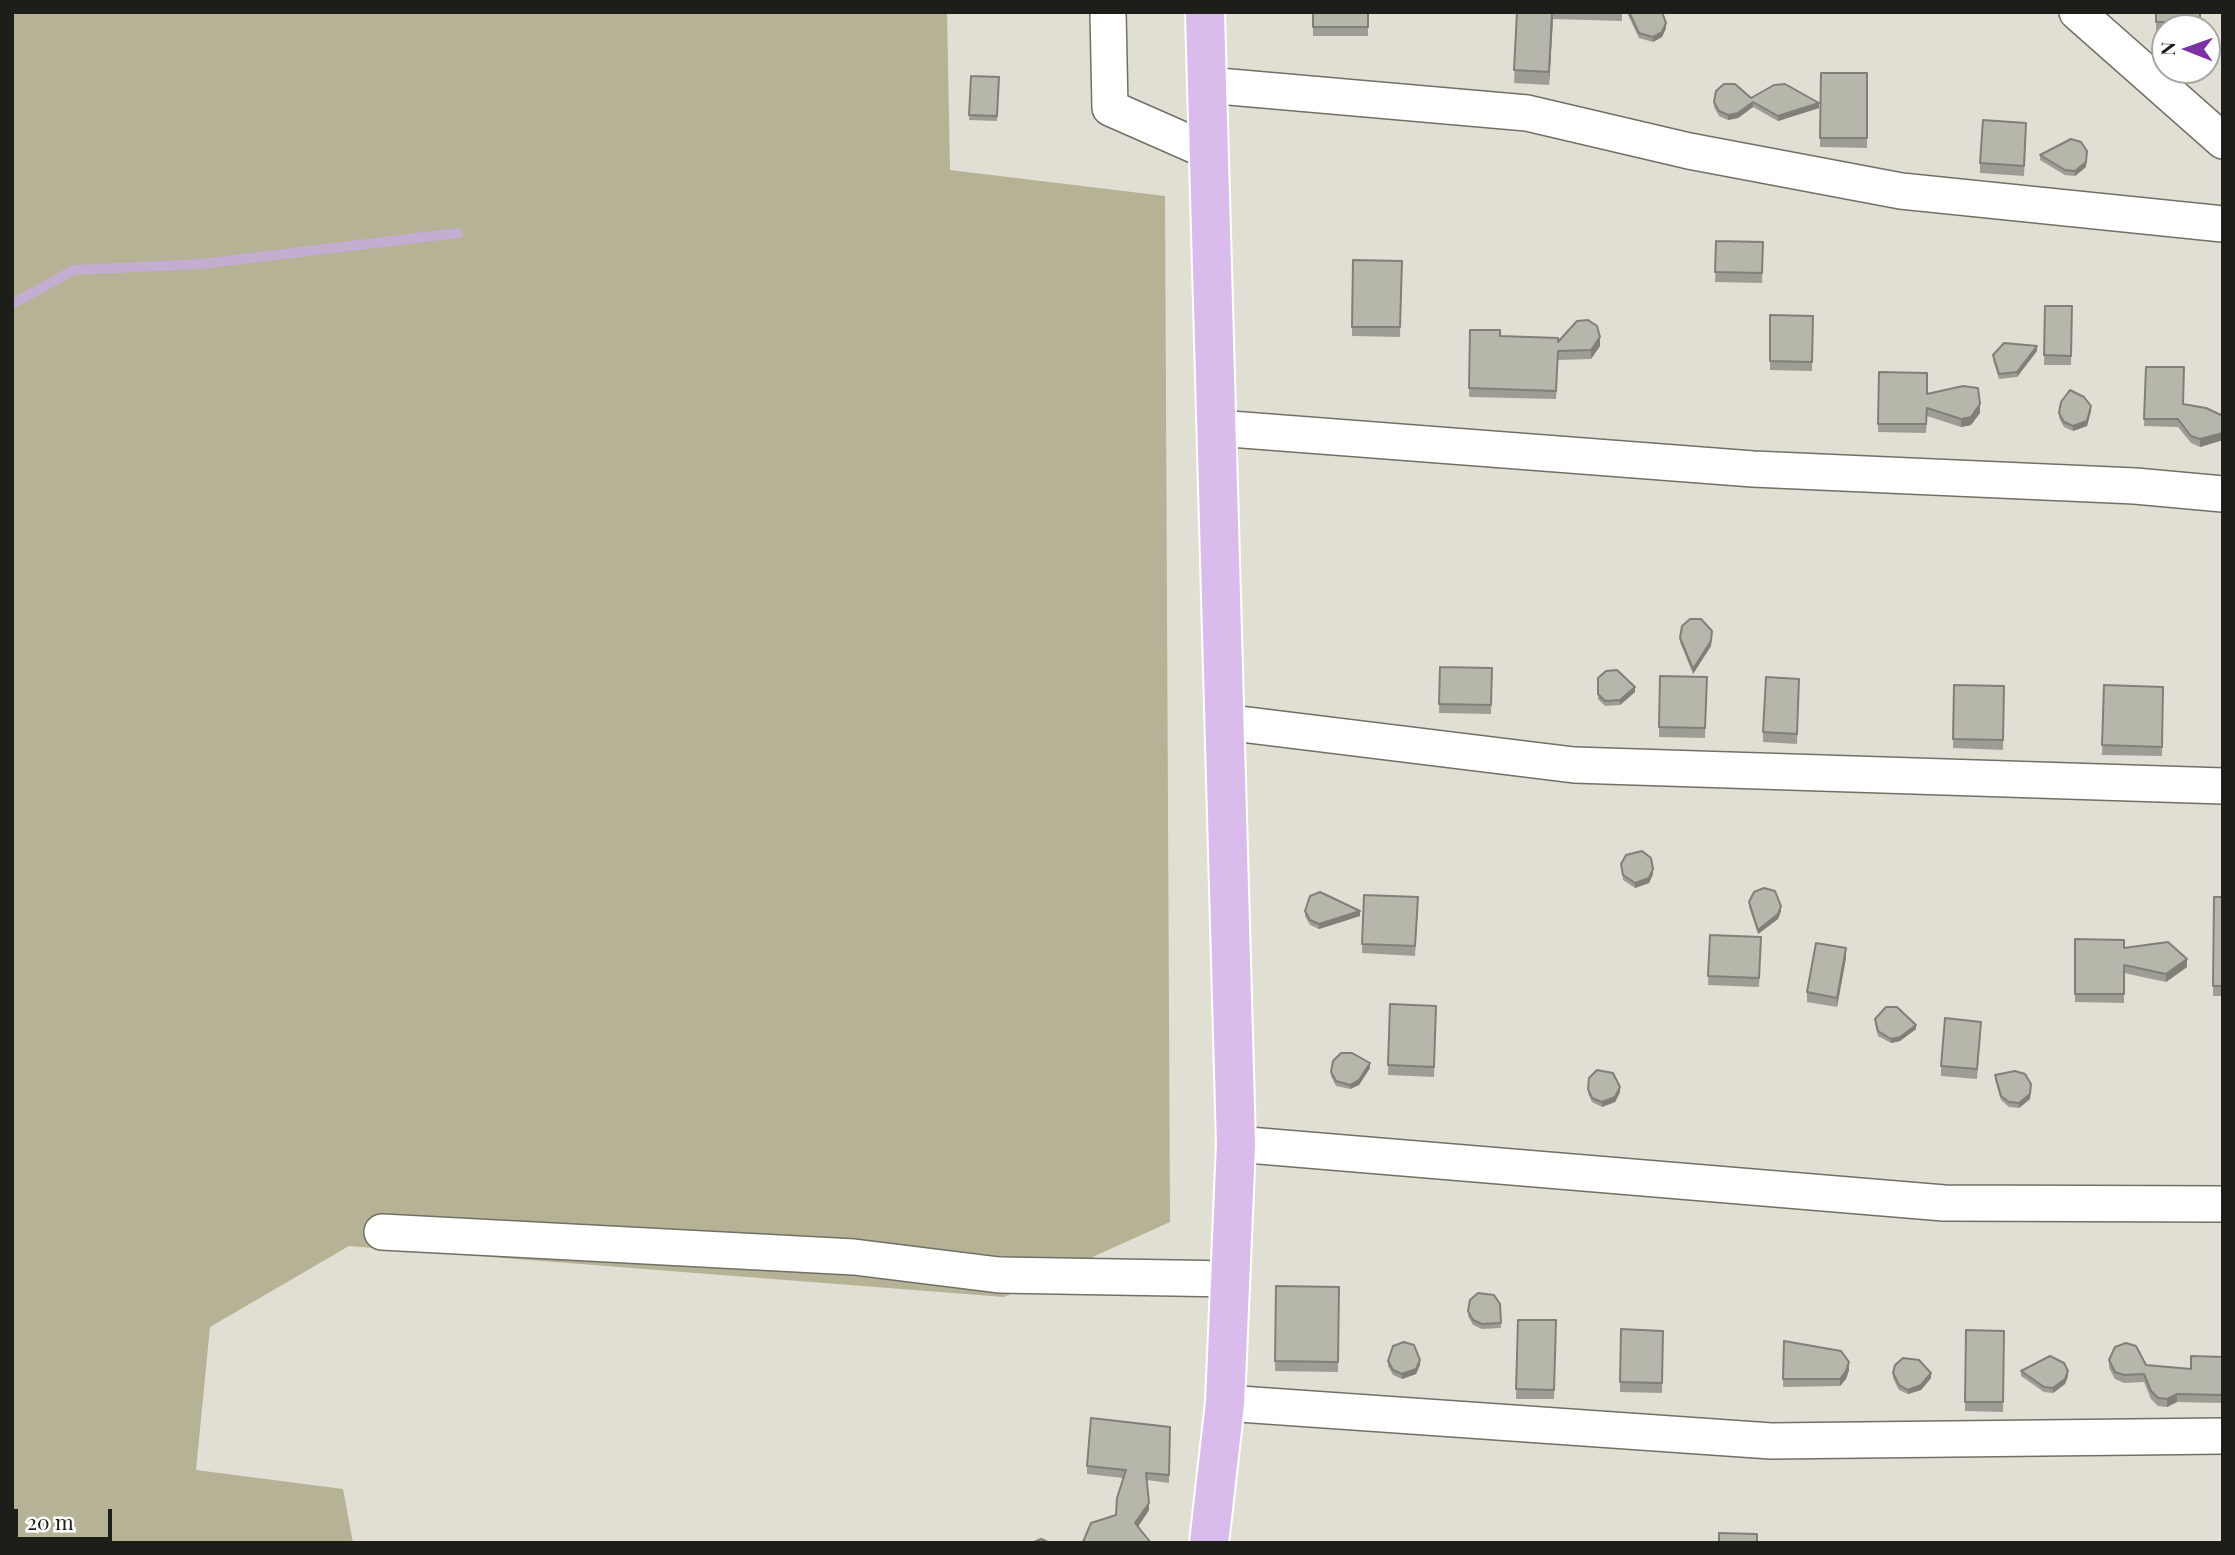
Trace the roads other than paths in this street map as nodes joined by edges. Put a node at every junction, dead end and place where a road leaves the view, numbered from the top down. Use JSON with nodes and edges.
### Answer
{"nodes":[{"id":1,"x":1108,"y":12,"type":"edge"},
{"id":2,"x":1205,"y":12,"type":"edge"},
{"id":3,"x":2077,"y":12,"type":"edge"},
{"id":4,"x":1208,"y":85,"type":"junction"},
{"id":5,"x":2223,"y":141,"type":"edge"},
{"id":6,"x":1210,"y":152,"type":"junction"},
{"id":7,"x":2223,"y":224,"type":"edge"},
{"id":8,"x":1217,"y":428,"type":"junction"},
{"id":9,"x":2223,"y":494,"type":"edge"},
{"id":10,"x":1224,"y":722,"type":"junction"},
{"id":11,"x":2223,"y":786,"type":"edge"},
{"id":12,"x":1236,"y":1144,"type":"junction"},
{"id":13,"x":2223,"y":1204,"type":"edge"},
{"id":14,"x":382,"y":1233,"type":"dead end"},
{"id":15,"x":1232,"y":1279,"type":"junction"},
{"id":16,"x":1225,"y":1403,"type":"junction"},
{"id":17,"x":2223,"y":1436,"type":"edge"},
{"id":18,"x":1209,"y":1543,"type":"edge"}],
"edges":[{"from":1,"to":6,"type":"street"},
{"from":2,"to":4,"type":"main road"},
{"from":3,"to":5,"type":"street"},
{"from":4,"to":6,"type":"main road"},
{"from":4,"to":7,"type":"street"},
{"from":6,"to":8,"type":"main road"},
{"from":8,"to":9,"type":"street"},
{"from":8,"to":10,"type":"main road"},
{"from":10,"to":11,"type":"street"},
{"from":10,"to":12,"type":"main road"},
{"from":12,"to":13,"type":"street"},
{"from":12,"to":15,"type":"main road"},
{"from":14,"to":15,"type":"street"},
{"from":15,"to":16,"type":"main road"},
{"from":16,"to":17,"type":"street"},
{"from":16,"to":18,"type":"main road"}]}
